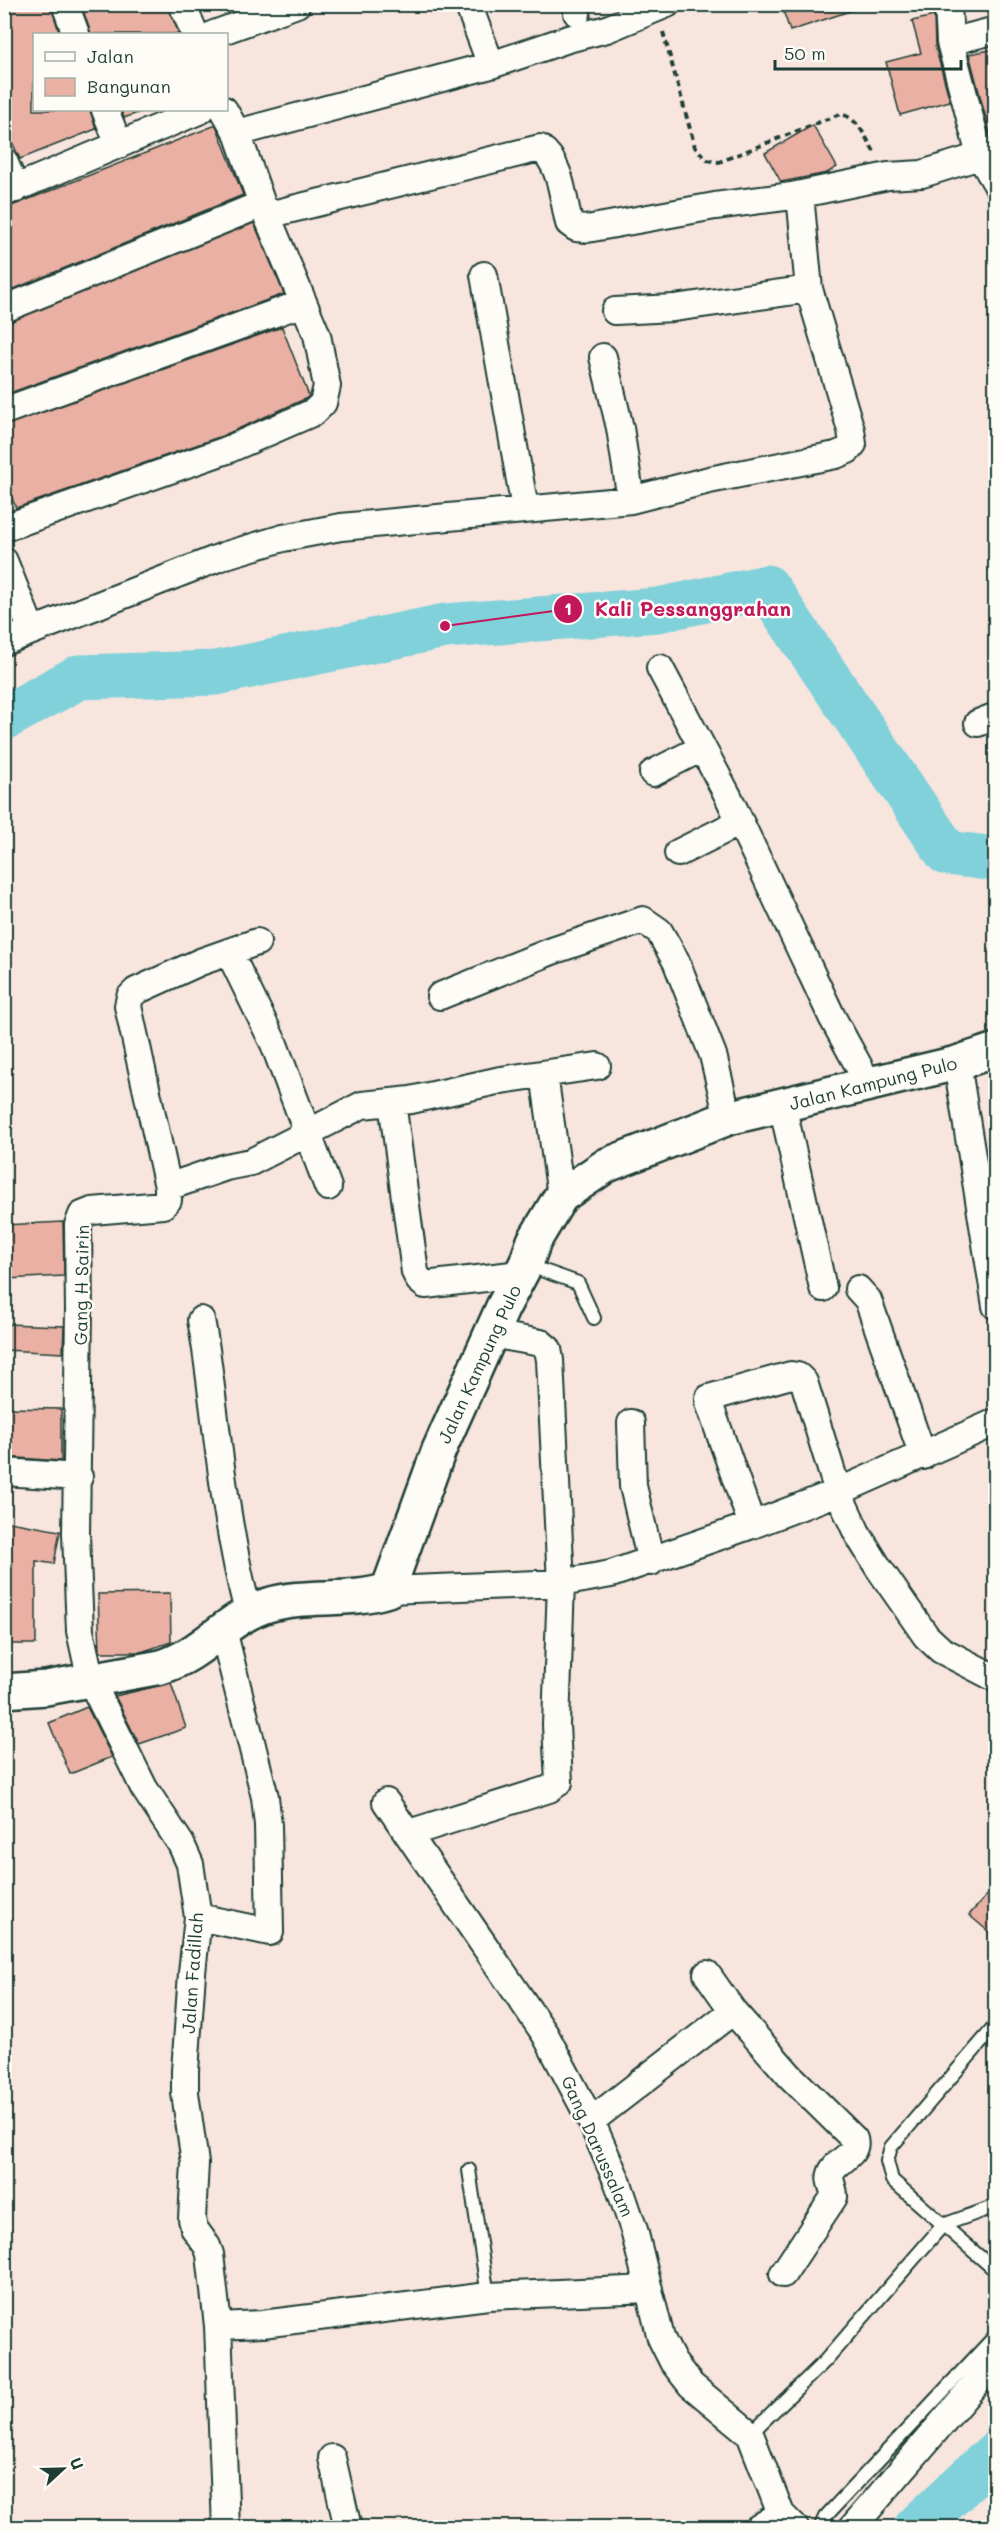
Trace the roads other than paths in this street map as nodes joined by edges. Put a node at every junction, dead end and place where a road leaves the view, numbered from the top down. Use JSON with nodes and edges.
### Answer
{"nodes":[{"id":1,"x":65,"y":4,"type":"edge"},
{"id":2,"x":182,"y":4,"type":"edge"},
{"id":3,"x":297,"y":4,"type":"edge"},
{"id":4,"x":468,"y":4,"type":"edge"},
{"id":5,"x":948,"y":4,"type":"edge"},
{"id":6,"x":662,"y":6,"type":"edge"},
{"id":7,"x":996,"y":30,"type":"edge"},
{"id":8,"x":76,"y":33,"type":"edge"},
{"id":9,"x":195,"y":33,"type":"edge"},
{"id":10,"x":217,"y":33,"type":"edge"},
{"id":11,"x":950,"y":42,"type":"junction"},
{"id":12,"x":491,"y":65,"type":"junction"},
{"id":13,"x":105,"y":111,"type":"edge"},
{"id":14,"x":199,"y":111,"type":"edge"},
{"id":15,"x":225,"y":111,"type":"edge"},
{"id":16,"x":237,"y":133,"type":"junction"},
{"id":17,"x":119,"y":145,"type":"junction"},
{"id":18,"x":980,"y":156,"type":"junction"},
{"id":19,"x":4,"y":161,"type":"edge"},
{"id":20,"x":996,"y":183,"type":"edge"},
{"id":21,"x":10,"y":191,"type":"edge"},
{"id":22,"x":801,"y":195,"type":"junction"},
{"id":23,"x":265,"y":209,"type":"junction"},
{"id":24,"x":484,"y":275,"type":"dead end"},
{"id":25,"x":809,"y":289,"type":"junction"},
{"id":26,"x":303,"y":303,"type":"junction"},
{"id":27,"x":4,"y":309,"type":"edge"},
{"id":28,"x":615,"y":311,"type":"dead end"},
{"id":29,"x":603,"y":357,"type":"dead end"},
{"id":30,"x":4,"y":411,"type":"edge"},
{"id":31,"x":631,"y":500,"type":"junction"},
{"id":32,"x":525,"y":510,"type":"junction"},
{"id":33,"x":4,"y":528,"type":"edge"},
{"id":34,"x":4,"y":561,"type":"edge"},
{"id":35,"x":32,"y":631,"type":"junction"},
{"id":36,"x":4,"y":642,"type":"edge"},
{"id":37,"x":660,"y":668,"type":"dead end"},
{"id":38,"x":702,"y":748,"type":"junction"},
{"id":39,"x":653,"y":773,"type":"dead end"},
{"id":40,"x":740,"y":822,"type":"junction"},
{"id":41,"x":678,"y":853,"type":"dead end"},
{"id":42,"x":257,"y":942,"type":"dead end"},
{"id":43,"x":229,"y":952,"type":"junction"},
{"id":44,"x":440,"y":996,"type":"dead end"},
{"id":45,"x":996,"y":1050,"type":"edge"},
{"id":46,"x":957,"y":1063,"type":"junction"},
{"id":47,"x":597,"y":1066,"type":"dead end"},
{"id":48,"x":544,"y":1074,"type":"junction"},
{"id":49,"x":868,"y":1085,"type":"junction"},
{"id":50,"x":392,"y":1102,"type":"junction"},
{"id":51,"x":782,"y":1104,"type":"junction"},
{"id":52,"x":728,"y":1118,"type":"junction"},
{"id":53,"x":306,"y":1132,"type":"junction"},
{"id":54,"x":168,"y":1187,"type":"junction"},
{"id":55,"x":328,"y":1187,"type":"dead end"},
{"id":56,"x":561,"y":1196,"type":"junction"},
{"id":57,"x":523,"y":1269,"type":"junction"},
{"id":58,"x":823,"y":1288,"type":"dead end"},
{"id":59,"x":858,"y":1289,"type":"dead end"},
{"id":60,"x":995,"y":1304,"type":"edge"},
{"id":61,"x":594,"y":1318,"type":"dead end"},
{"id":62,"x":201,"y":1320,"type":"dead end"},
{"id":63,"x":491,"y":1334,"type":"junction"},
{"id":64,"x":996,"y":1422,"type":"edge"},
{"id":65,"x":631,"y":1423,"type":"dead end"},
{"id":66,"x":923,"y":1456,"type":"junction"},
{"id":67,"x":4,"y":1472,"type":"edge"},
{"id":68,"x":79,"y":1477,"type":"junction"},
{"id":69,"x":838,"y":1492,"type":"junction"},
{"id":70,"x":753,"y":1525,"type":"junction"},
{"id":71,"x":651,"y":1562,"type":"junction"},
{"id":72,"x":561,"y":1583,"type":"junction"},
{"id":73,"x":388,"y":1590,"type":"junction"},
{"id":74,"x":236,"y":1621,"type":"junction"},
{"id":75,"x":993,"y":1677,"type":"dead end"},
{"id":76,"x":91,"y":1681,"type":"junction"},
{"id":77,"x":4,"y":1691,"type":"edge"},
{"id":78,"x":386,"y":1802,"type":"dead end"},
{"id":79,"x":409,"y":1833,"type":"junction"},
{"id":80,"x":198,"y":1917,"type":"junction"},
{"id":81,"x":707,"y":1974,"type":"dead end"},
{"id":82,"x":733,"y":2011,"type":"junction"},
{"id":83,"x":996,"y":2025,"type":"edge"},
{"id":84,"x":591,"y":2121,"type":"junction"},
{"id":85,"x":469,"y":2170,"type":"dead end"},
{"id":86,"x":996,"y":2206,"type":"edge"},
{"id":87,"x":943,"y":2225,"type":"junction"},
{"id":88,"x":996,"y":2271,"type":"edge"},
{"id":89,"x":783,"y":2274,"type":"dead end"},
{"id":90,"x":649,"y":2289,"type":"junction"},
{"id":91,"x":488,"y":2296,"type":"junction"},
{"id":92,"x":218,"y":2326,"type":"junction"},
{"id":93,"x":996,"y":2335,"type":"edge"},
{"id":94,"x":996,"y":2360,"type":"edge"},
{"id":95,"x":750,"y":2434,"type":"junction"},
{"id":96,"x":332,"y":2458,"type":"dead end"},
{"id":97,"x":788,"y":2521,"type":"edge"},
{"id":98,"x":226,"y":2528,"type":"edge"},
{"id":99,"x":348,"y":2528,"type":"edge"},
{"id":100,"x":758,"y":2528,"type":"edge"},
{"id":101,"x":820,"y":2528,"type":"edge"},
{"id":102,"x":852,"y":2528,"type":"edge"}],
"edges":[{"from":1,"to":8,"type":"street"},
{"from":2,"to":9,"type":"street"},
{"from":3,"to":10,"type":"street"},
{"from":4,"to":12,"type":"street"},
{"from":5,"to":11,"type":"street"},
{"from":6,"to":12,"type":"street"},
{"from":7,"to":11,"type":"street"},
{"from":11,"to":18,"type":"street"},
{"from":12,"to":16,"type":"street"},
{"from":13,"to":17,"type":"street"},
{"from":14,"to":17,"type":"street"},
{"from":15,"to":16,"type":"street"},
{"from":16,"to":23,"type":"street"},
{"from":17,"to":21,"type":"street"},
{"from":18,"to":20,"type":"street"},
{"from":18,"to":22,"type":"street"},
{"from":19,"to":21,"type":"street"},
{"from":22,"to":23,"type":"street"},
{"from":22,"to":25,"type":"street"},
{"from":23,"to":26,"type":"street"},
{"from":23,"to":27,"type":"street"},
{"from":24,"to":32,"type":"street"},
{"from":25,"to":28,"type":"street"},
{"from":25,"to":31,"type":"street"},
{"from":26,"to":30,"type":"street"},
{"from":26,"to":33,"type":"street"},
{"from":29,"to":31,"type":"street"},
{"from":31,"to":32,"type":"street"},
{"from":32,"to":35,"type":"street"},
{"from":34,"to":35,"type":"street"},
{"from":35,"to":36,"type":"street"},
{"from":37,"to":38,"type":"street"},
{"from":38,"to":39,"type":"street"},
{"from":38,"to":40,"type":"street"},
{"from":40,"to":41,"type":"street"},
{"from":40,"to":49,"type":"street"},
{"from":42,"to":43,"type":"street"},
{"from":43,"to":53,"type":"street"},
{"from":43,"to":54,"type":"street"},
{"from":44,"to":52,"type":"street"},
{"from":45,"to":46,"type":"street","name":"Jalan Kampung Pulo"},
{"from":46,"to":49,"type":"street","name":"Jalan Kampung Pulo"},
{"from":46,"to":60,"type":"street"},
{"from":47,"to":48,"type":"street"},
{"from":48,"to":50,"type":"street"},
{"from":48,"to":56,"type":"street"},
{"from":49,"to":51,"type":"street","name":"Jalan Kampung Pulo"},
{"from":50,"to":53,"type":"street"},
{"from":50,"to":57,"type":"street"},
{"from":51,"to":52,"type":"street","name":"Jalan Kampung Pulo"},
{"from":51,"to":58,"type":"street"},
{"from":52,"to":56,"type":"street","name":"Jalan Kampung Pulo"},
{"from":53,"to":54,"type":"street"},
{"from":53,"to":55,"type":"street"},
{"from":54,"to":68,"type":"street","name":"Gang H Sairin"},
{"from":56,"to":57,"type":"street","name":"Jalan Kampung Pulo"},
{"from":57,"to":61,"type":"lane"},
{"from":57,"to":63,"type":"street","name":"Jalan Kampung Pulo"},
{"from":59,"to":66,"type":"street"},
{"from":62,"to":74,"type":"street"},
{"from":63,"to":72,"type":"street"},
{"from":63,"to":73,"type":"street","name":"Jalan Kampung Pulo"},
{"from":64,"to":66,"type":"street"},
{"from":65,"to":71,"type":"street"},
{"from":66,"to":69,"type":"street"},
{"from":67,"to":68,"type":"street"},
{"from":68,"to":76,"type":"street","name":"Gang H Sairin"},
{"from":69,"to":70,"type":"street"},
{"from":69,"to":70,"type":"street"},
{"from":69,"to":75,"type":"street"},
{"from":70,"to":71,"type":"street"},
{"from":71,"to":72,"type":"street"},
{"from":72,"to":73,"type":"street"},
{"from":72,"to":79,"type":"street"},
{"from":73,"to":74,"type":"street"},
{"from":74,"to":76,"type":"street"},
{"from":74,"to":80,"type":"street"},
{"from":76,"to":77,"type":"street"},
{"from":76,"to":80,"type":"street","name":"Jalan Fadillah"},
{"from":78,"to":79,"type":"street","name":"Gang Darussalam"},
{"from":79,"to":84,"type":"street","name":"Gang Darussalam"},
{"from":80,"to":92,"type":"street","name":"Jalan Fadillah"},
{"from":81,"to":82,"type":"street"},
{"from":82,"to":84,"type":"street"},
{"from":82,"to":89,"type":"street"},
{"from":83,"to":87,"type":"lane"},
{"from":84,"to":90,"type":"street","name":"Gang Darussalam"},
{"from":85,"to":91,"type":"lane"},
{"from":86,"to":87,"type":"lane"},
{"from":87,"to":88,"type":"lane"},
{"from":87,"to":95,"type":"lane"},
{"from":90,"to":91,"type":"street"},
{"from":90,"to":95,"type":"street","name":"Gang Darussalam"},
{"from":91,"to":92,"type":"street"},
{"from":92,"to":98,"type":"street"},
{"from":93,"to":101,"type":"lane"},
{"from":94,"to":102,"type":"street"},
{"from":95,"to":97,"type":"street","name":"Gang Darussalam"},
{"from":96,"to":99,"type":"street"},
{"from":97,"to":100,"type":"street"}]}
